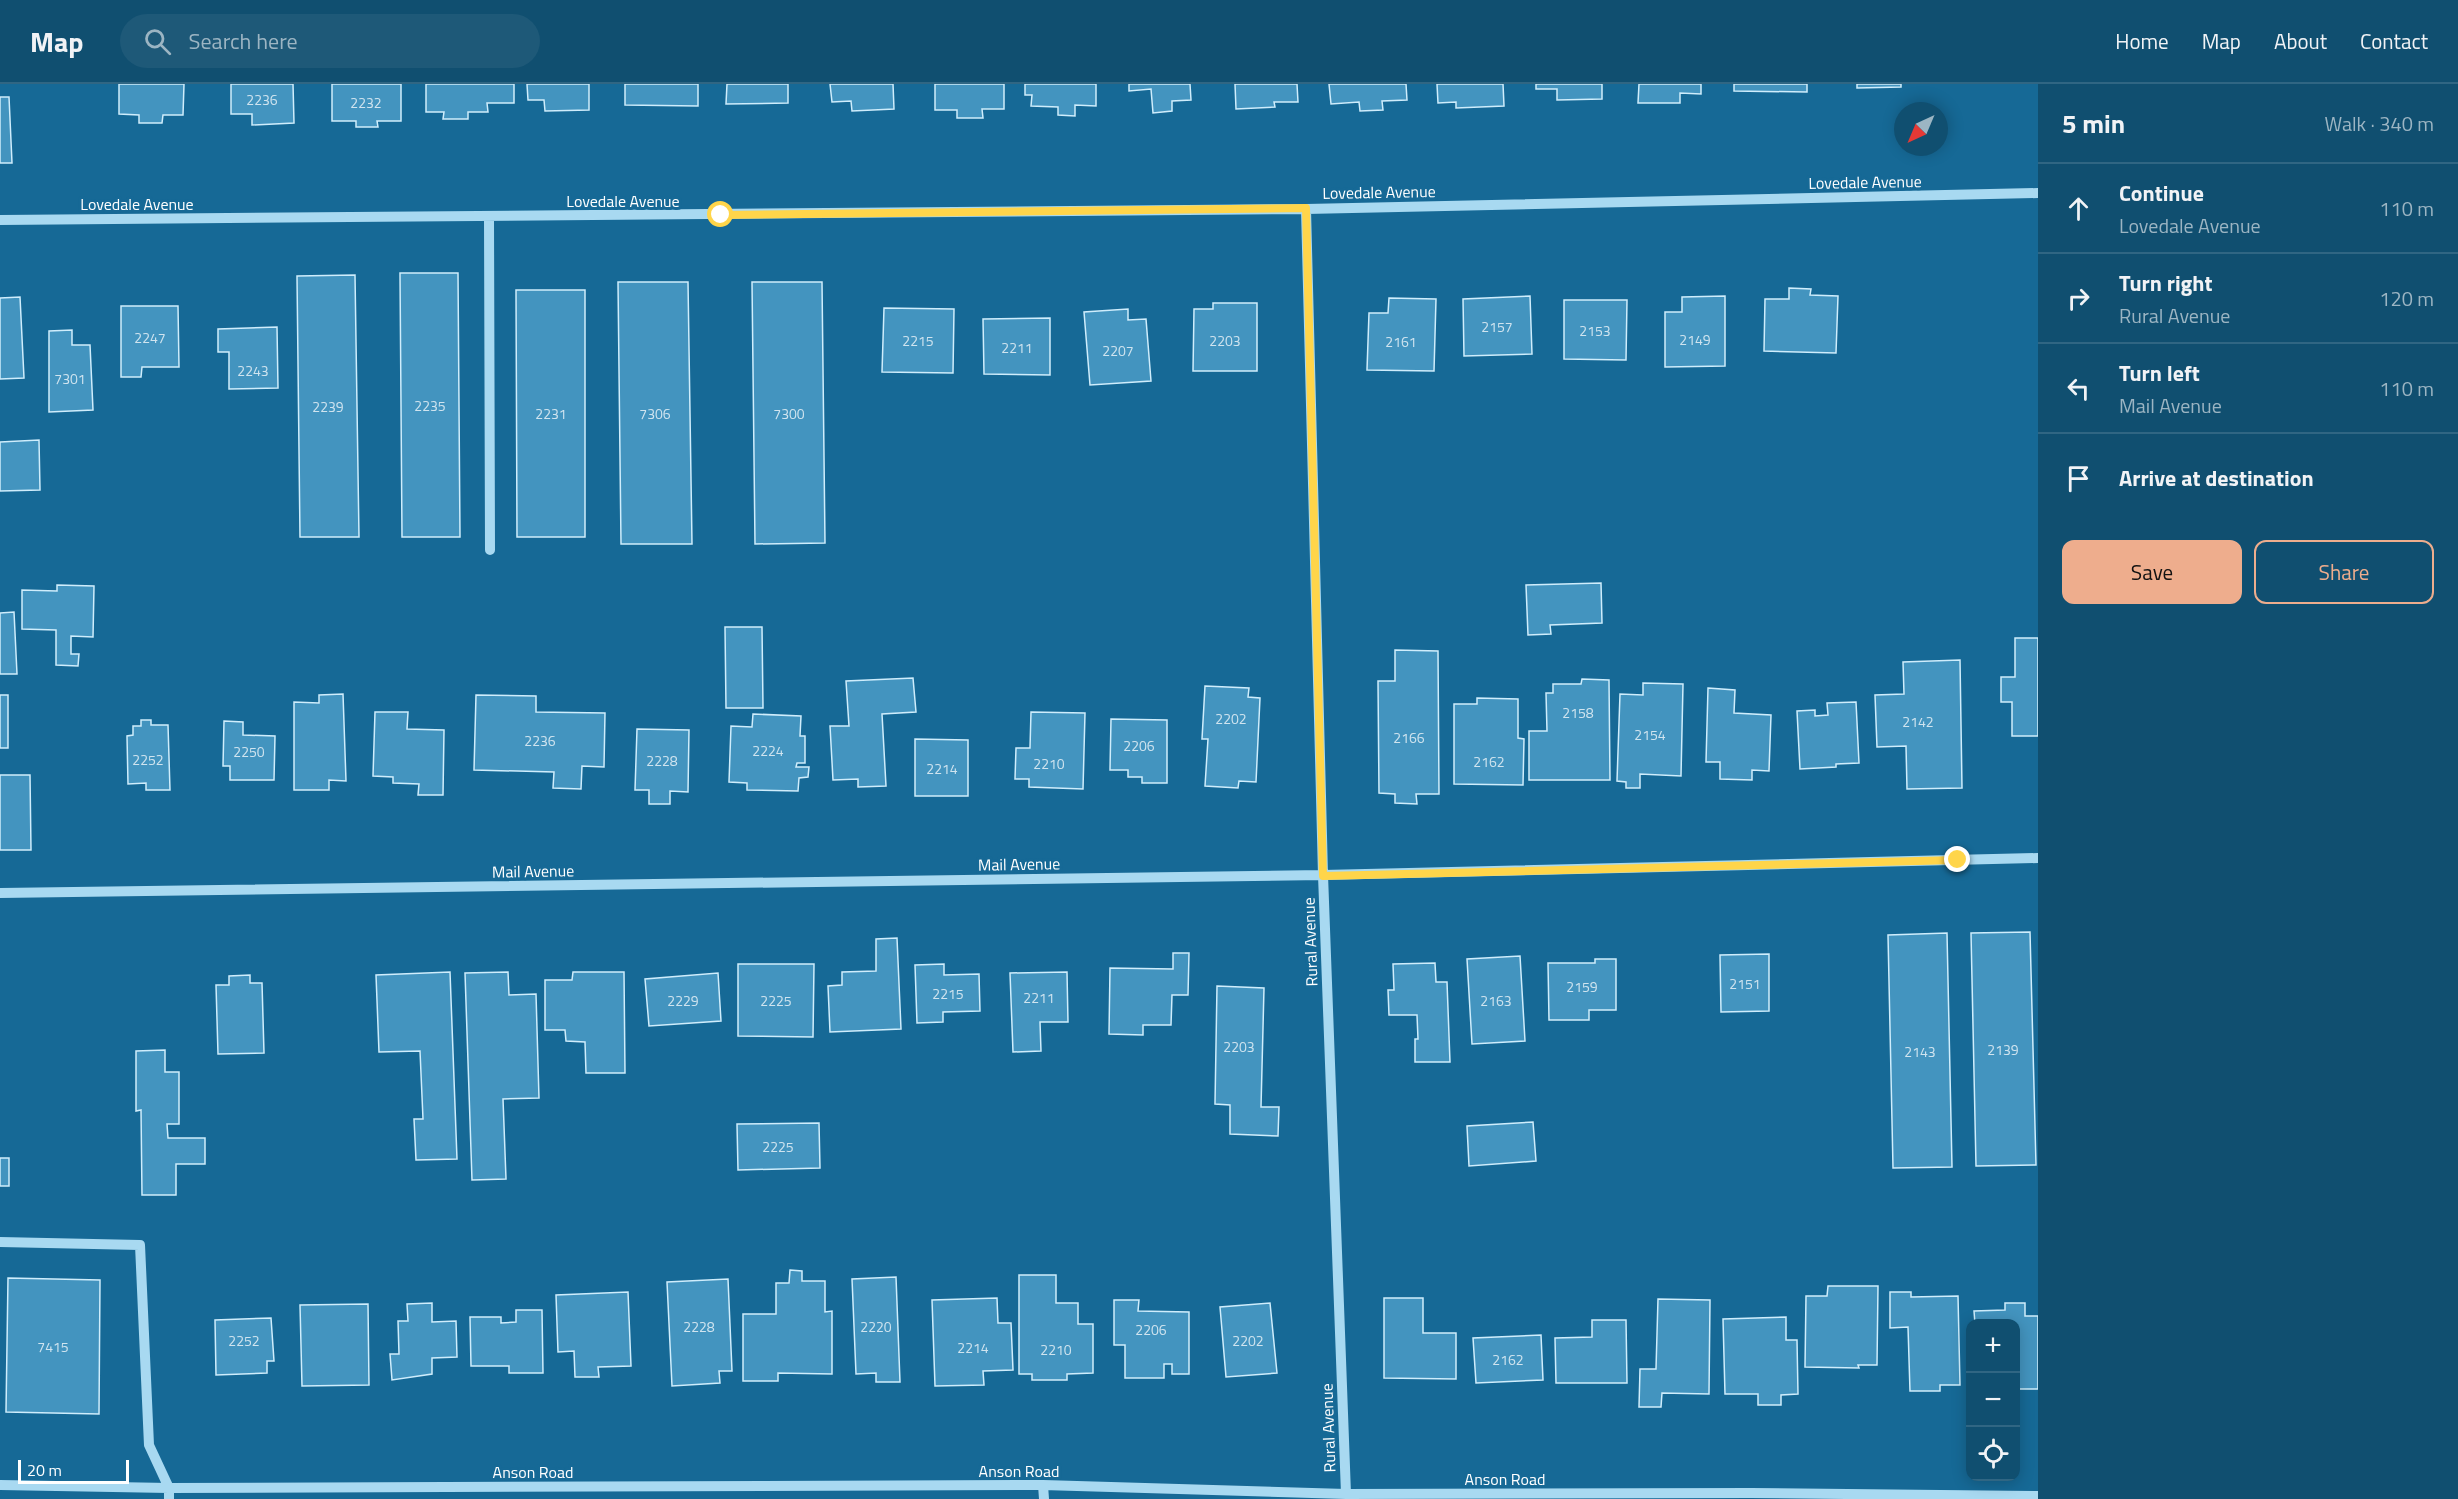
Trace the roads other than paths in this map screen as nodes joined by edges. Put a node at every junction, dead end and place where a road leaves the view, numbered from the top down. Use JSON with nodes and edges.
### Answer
{"nodes":[{"id":1,"x":2038,"y":193,"type":"edge"},
{"id":2,"x":1306,"y":208,"type":"junction"},
{"id":3,"x":489,"y":217,"type":"junction"},
{"id":4,"x":0,"y":220,"type":"edge"},
{"id":5,"x":490,"y":550,"type":"dead end"},
{"id":6,"x":2038,"y":858,"type":"edge"},
{"id":7,"x":1323,"y":876,"type":"junction"},
{"id":8,"x":0,"y":893,"type":"edge"},
{"id":9,"x":0,"y":1242,"type":"edge"},
{"id":10,"x":0,"y":1485,"type":"edge"},
{"id":11,"x":1043,"y":1485,"type":"junction"},
{"id":12,"x":169,"y":1493,"type":"edge"},
{"id":13,"x":1346,"y":1494,"type":"junction"},
{"id":14,"x":2038,"y":1496,"type":"edge"},
{"id":15,"x":1044,"y":1499,"type":"edge"}],
"edges":[{"from":1,"to":2,"type":"street","name":"Lovedale Avenue"},
{"from":2,"to":3,"type":"street","name":"Lovedale Avenue"},
{"from":2,"to":7,"type":"street","name":"Rural Avenue"},
{"from":3,"to":4,"type":"street","name":"Lovedale Avenue"},
{"from":3,"to":5,"type":"street"},
{"from":6,"to":7,"type":"street","name":"Mail Avenue"},
{"from":7,"to":8,"type":"street","name":"Mail Avenue"},
{"from":7,"to":13,"type":"street","name":"Rural Avenue"},
{"from":9,"to":12,"type":"street"},
{"from":10,"to":12,"type":"street","name":"Anson Road"},
{"from":11,"to":12,"type":"street","name":"Anson Road"},
{"from":11,"to":13,"type":"street","name":"Anson Road"},
{"from":11,"to":15,"type":"street"},
{"from":13,"to":14,"type":"street","name":"Anson Road"}]}
